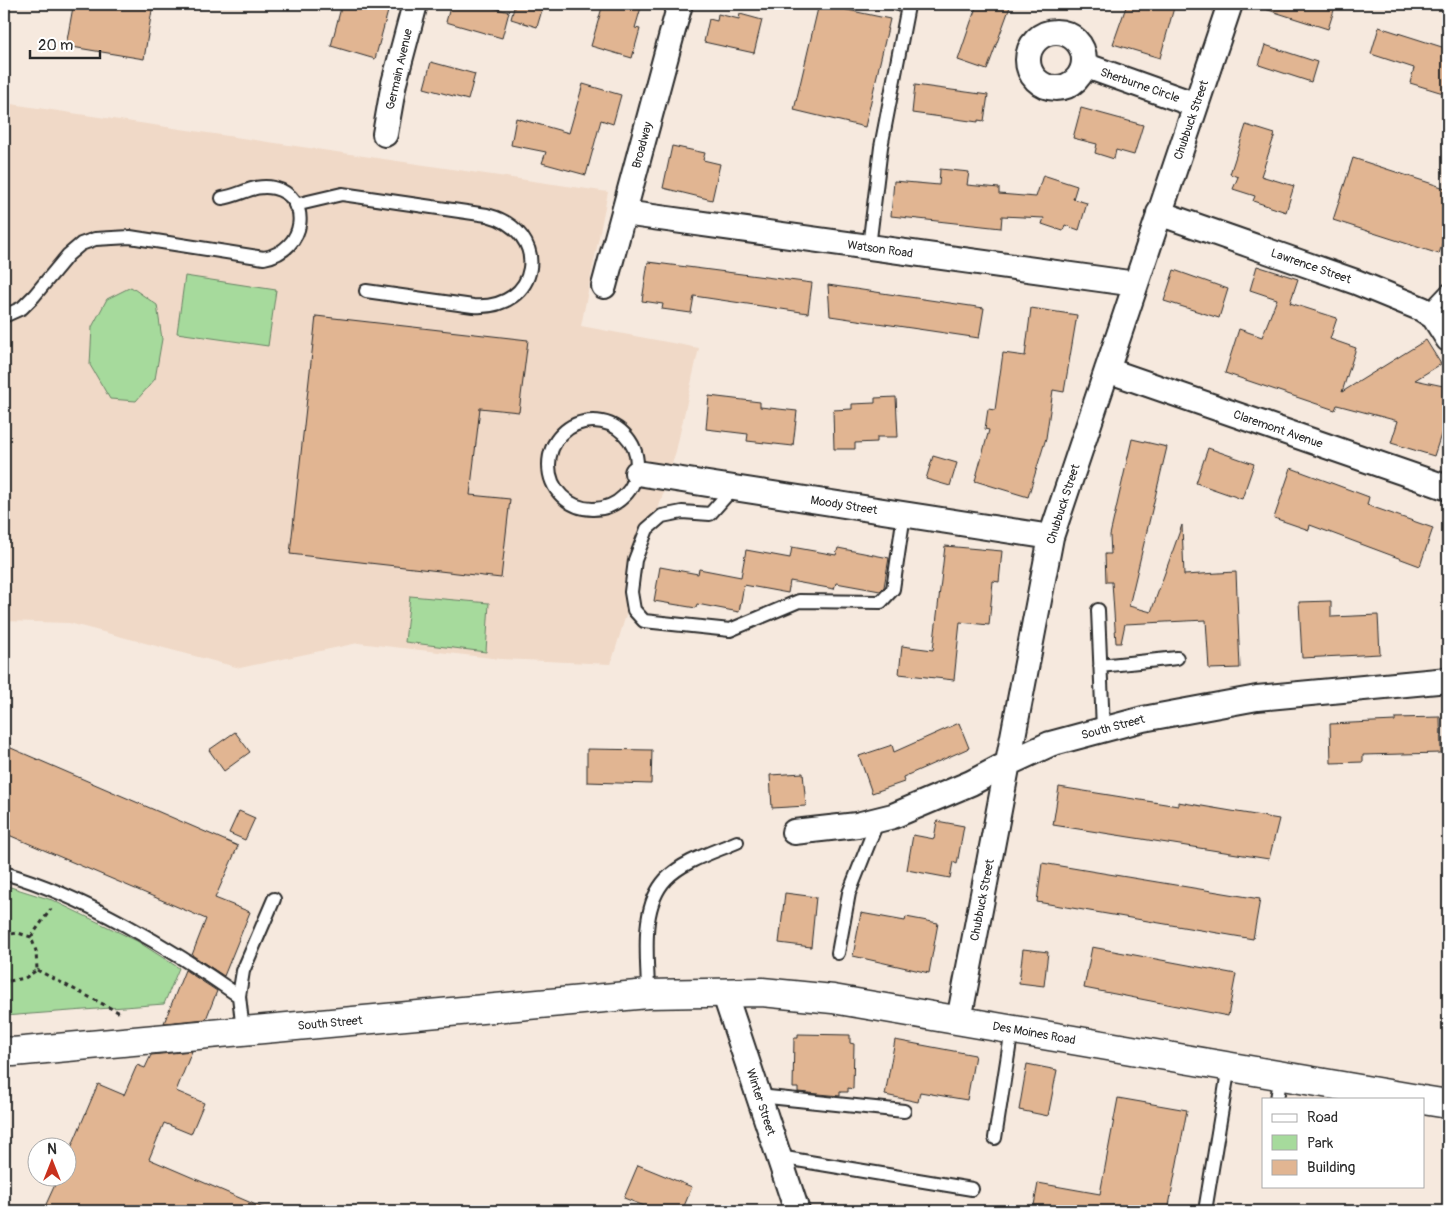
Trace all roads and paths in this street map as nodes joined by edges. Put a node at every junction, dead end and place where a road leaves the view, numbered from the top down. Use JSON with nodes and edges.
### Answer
{"nodes":[{"id":1,"x":415,"y":4,"type":"edge"},
{"id":2,"x":680,"y":4,"type":"edge"},
{"id":3,"x":898,"y":4,"type":"edge"},
{"id":4,"x":1230,"y":4,"type":"edge"},
{"id":5,"x":1084,"y":65,"type":"dead end"},
{"id":6,"x":1196,"y":105,"type":"junction"},
{"id":7,"x":385,"y":134,"type":"dead end"},
{"id":8,"x":222,"y":198,"type":"dead end"},
{"id":9,"x":296,"y":204,"type":"junction"},
{"id":10,"x":624,"y":213,"type":"junction"},
{"id":11,"x":1159,"y":214,"type":"junction"},
{"id":12,"x":869,"y":247,"type":"junction"},
{"id":13,"x":1136,"y":284,"type":"junction"},
{"id":14,"x":604,"y":286,"type":"dead end"},
{"id":15,"x":1448,"y":290,"type":"edge"},
{"id":16,"x":366,"y":291,"type":"dead end"},
{"id":17,"x":1427,"y":312,"type":"junction"},
{"id":18,"x":4,"y":316,"type":"edge"},
{"id":19,"x":1448,"y":339,"type":"edge"},
{"id":20,"x":1107,"y":370,"type":"junction"},
{"id":21,"x":637,"y":473,"type":"junction"},
{"id":22,"x":733,"y":488,"type":"junction"},
{"id":23,"x":1448,"y":488,"type":"edge"},
{"id":24,"x":904,"y":514,"type":"junction"},
{"id":25,"x":1051,"y":537,"type":"junction"},
{"id":26,"x":1098,"y":610,"type":"dead end"},
{"id":27,"x":1177,"y":658,"type":"dead end"},
{"id":28,"x":1100,"y":666,"type":"junction"},
{"id":29,"x":1448,"y":680,"type":"edge"},
{"id":30,"x":1103,"y":729,"type":"junction"},
{"id":31,"x":1009,"y":762,"type":"junction"},
{"id":32,"x":878,"y":820,"type":"junction"},
{"id":33,"x":794,"y":832,"type":"dead end"},
{"id":34,"x":737,"y":842,"type":"dead end"},
{"id":35,"x":4,"y":874,"type":"edge"},
{"id":36,"x":61,"y":895,"type":"junction"},
{"id":37,"x":274,"y":898,"type":"dead end"},
{"id":38,"x":4,"y":936,"type":"edge"},
{"id":39,"x":31,"y":937,"type":"junction"},
{"id":40,"x":838,"y":953,"type":"dead end"},
{"id":41,"x":37,"y":970,"type":"junction"},
{"id":42,"x":4,"y":982,"type":"edge"},
{"id":43,"x":724,"y":992,"type":"junction"},
{"id":44,"x":648,"y":994,"type":"junction"},
{"id":45,"x":239,"y":996,"type":"junction"},
{"id":46,"x":122,"y":1014,"type":"dead end"},
{"id":47,"x":959,"y":1020,"type":"junction"},
{"id":48,"x":1012,"y":1029,"type":"junction"},
{"id":49,"x":243,"y":1031,"type":"junction"},
{"id":50,"x":7,"y":1053,"type":"edge"},
{"id":51,"x":1230,"y":1066,"type":"junction"},
{"id":52,"x":1279,"y":1087,"type":"edge"},
{"id":53,"x":759,"y":1096,"type":"junction"},
{"id":54,"x":1406,"y":1098,"type":"edge"},
{"id":55,"x":1424,"y":1100,"type":"edge"},
{"id":56,"x":1448,"y":1104,"type":"edge"},
{"id":57,"x":904,"y":1111,"type":"dead end"},
{"id":58,"x":995,"y":1138,"type":"dead end"},
{"id":59,"x":779,"y":1157,"type":"junction"},
{"id":60,"x":972,"y":1189,"type":"dead end"},
{"id":61,"x":797,"y":1211,"type":"edge"},
{"id":62,"x":1205,"y":1211,"type":"edge"}],
"edges":[{"from":1,"to":7,"type":"street","name":"Germain Avenue"},
{"from":2,"to":10,"type":"street","name":"Broadway"},
{"from":3,"to":12,"type":"lane"},
{"from":4,"to":6,"type":"street","name":"Chubbuck Street"},
{"from":5,"to":6,"type":"street","name":"Sherburne Circle"},
{"from":6,"to":11,"type":"street","name":"Chubbuck Street"},
{"from":8,"to":9,"type":"lane"},
{"from":9,"to":16,"type":"lane"},
{"from":9,"to":18,"type":"lane"},
{"from":10,"to":12,"type":"street","name":"Watson Road"},
{"from":10,"to":14,"type":"street","name":"Broadway"},
{"from":11,"to":13,"type":"street","name":"Chubbuck Street"},
{"from":11,"to":17,"type":"street","name":"Lawrence Street"},
{"from":12,"to":13,"type":"street","name":"Watson Road"},
{"from":13,"to":20,"type":"street","name":"Chubbuck Street"},
{"from":15,"to":17,"type":"lane"},
{"from":17,"to":19,"type":"street","name":"Lawrence Street"},
{"from":20,"to":23,"type":"street","name":"Claremont Avenue"},
{"from":20,"to":25,"type":"street","name":"Chubbuck Street"},
{"from":21,"to":21,"type":"lane"},
{"from":21,"to":22,"type":"street","name":"Moody Street"},
{"from":22,"to":24,"type":"street","name":"Moody Street"},
{"from":22,"to":24,"type":"lane"},
{"from":24,"to":25,"type":"street","name":"Moody Street"},
{"from":25,"to":31,"type":"street","name":"Chubbuck Street"},
{"from":26,"to":28,"type":"lane"},
{"from":27,"to":28,"type":"lane"},
{"from":28,"to":30,"type":"lane"},
{"from":29,"to":30,"type":"street","name":"South Street"},
{"from":30,"to":31,"type":"street","name":"South Street"},
{"from":31,"to":32,"type":"street","name":"South Street"},
{"from":31,"to":47,"type":"street","name":"Chubbuck Street"},
{"from":32,"to":33,"type":"street","name":"South Street"},
{"from":32,"to":40,"type":"lane"},
{"from":34,"to":44,"type":"lane"},
{"from":35,"to":36,"type":"lane"},
{"from":36,"to":39,"type":"path"},
{"from":36,"to":45,"type":"lane"},
{"from":37,"to":45,"type":"lane"},
{"from":38,"to":39,"type":"path"},
{"from":39,"to":41,"type":"path"},
{"from":41,"to":42,"type":"path"},
{"from":41,"to":46,"type":"path"},
{"from":43,"to":44,"type":"street","name":"Des Moines Road"},
{"from":43,"to":47,"type":"street","name":"Des Moines Road"},
{"from":43,"to":53,"type":"street","name":"Winter Street"},
{"from":44,"to":49,"type":"street","name":"South Street"},
{"from":45,"to":49,"type":"lane"},
{"from":47,"to":48,"type":"street","name":"Des Moines Road"},
{"from":48,"to":51,"type":"street","name":"Des Moines Road"},
{"from":48,"to":58,"type":"lane"},
{"from":49,"to":50,"type":"street","name":"South Street"},
{"from":51,"to":52,"type":"street","name":"Des Moines Road"},
{"from":51,"to":62,"type":"lane"},
{"from":52,"to":54,"type":"street","name":"Des Moines Road"},
{"from":53,"to":57,"type":"lane"},
{"from":53,"to":59,"type":"street","name":"Winter Street"},
{"from":55,"to":56,"type":"street"},
{"from":59,"to":60,"type":"lane"},
{"from":59,"to":61,"type":"street","name":"Winter Street"}]}
